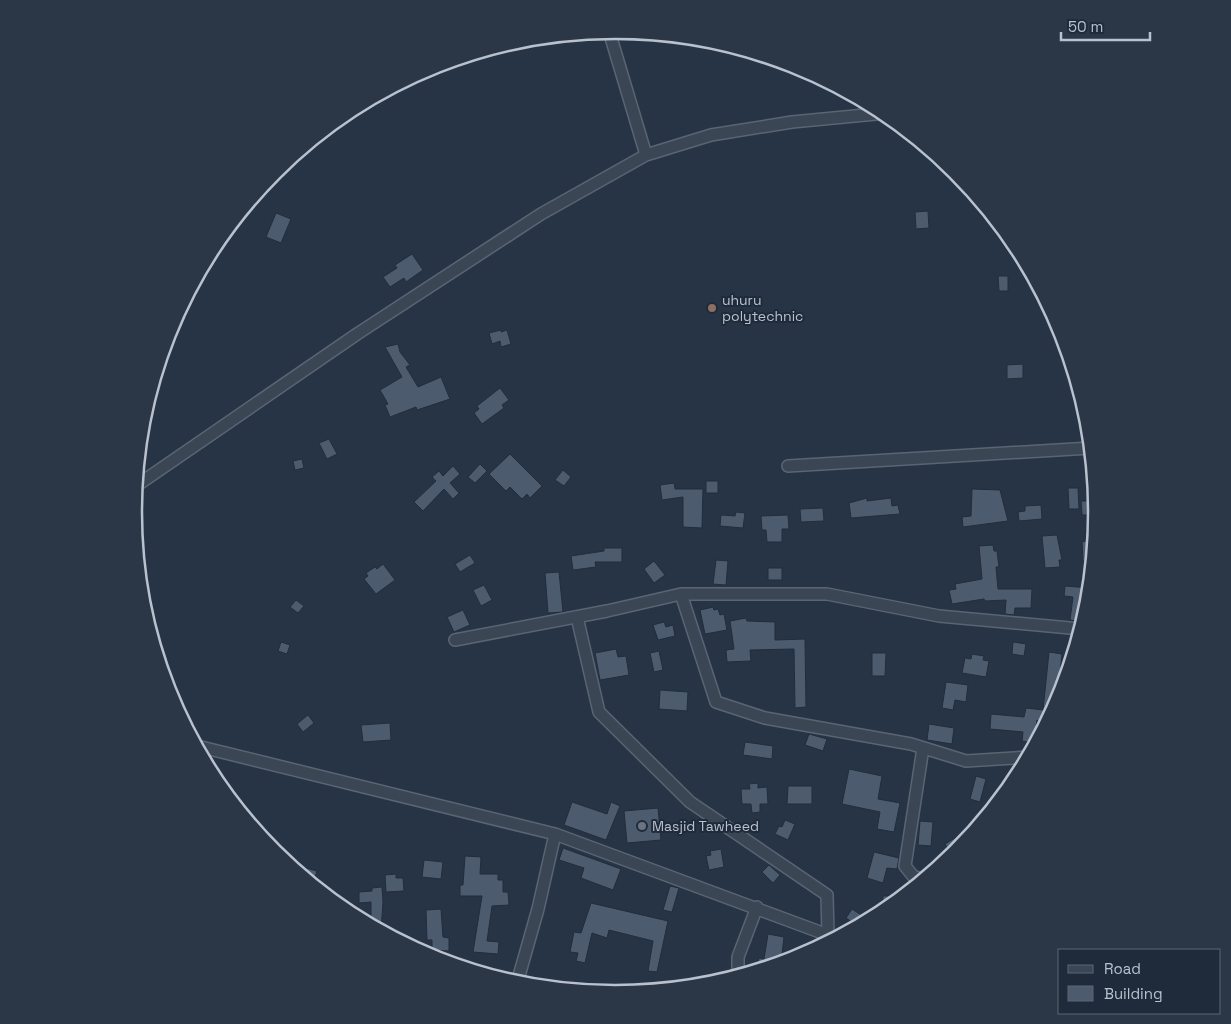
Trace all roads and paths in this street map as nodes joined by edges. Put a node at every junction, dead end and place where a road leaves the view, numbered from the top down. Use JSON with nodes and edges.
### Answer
{"nodes":[{"id":1,"x":611,"y":39,"type":"edge"},
{"id":2,"x":871,"y":114,"type":"edge"},
{"id":3,"x":646,"y":155,"type":"junction"},
{"id":4,"x":1085,"y":448,"type":"edge"},
{"id":5,"x":788,"y":466,"type":"dead end"},
{"id":6,"x":143,"y":481,"type":"edge"},
{"id":7,"x":680,"y":594,"type":"junction"},
{"id":8,"x":577,"y":617,"type":"junction"},
{"id":9,"x":1074,"y":628,"type":"edge"},
{"id":10,"x":455,"y":640,"type":"dead end"},
{"id":11,"x":206,"y":748,"type":"edge"},
{"id":12,"x":923,"y":748,"type":"junction"},
{"id":13,"x":1020,"y":758,"type":"edge"},
{"id":14,"x":555,"y":834,"type":"junction"},
{"id":15,"x":916,"y":877,"type":"edge"},
{"id":16,"x":757,"y":907,"type":"junction"},
{"id":17,"x":829,"y":934,"type":"edge"},
{"id":18,"x":824,"y":937,"type":"edge"},
{"id":19,"x":738,"y":969,"type":"edge"},
{"id":20,"x":519,"y":975,"type":"edge"}],
"edges":[{"from":1,"to":3,"type":"street"},
{"from":2,"to":3,"type":"street"},
{"from":3,"to":6,"type":"street"},
{"from":4,"to":5,"type":"street"},
{"from":7,"to":8,"type":"street"},
{"from":7,"to":9,"type":"street"},
{"from":7,"to":12,"type":"street"},
{"from":8,"to":10,"type":"street"},
{"from":8,"to":17,"type":"street"},
{"from":11,"to":14,"type":"street"},
{"from":12,"to":13,"type":"street"},
{"from":12,"to":15,"type":"street"},
{"from":14,"to":16,"type":"street"},
{"from":14,"to":20,"type":"street"},
{"from":16,"to":18,"type":"street"},
{"from":16,"to":19,"type":"street"}]}
